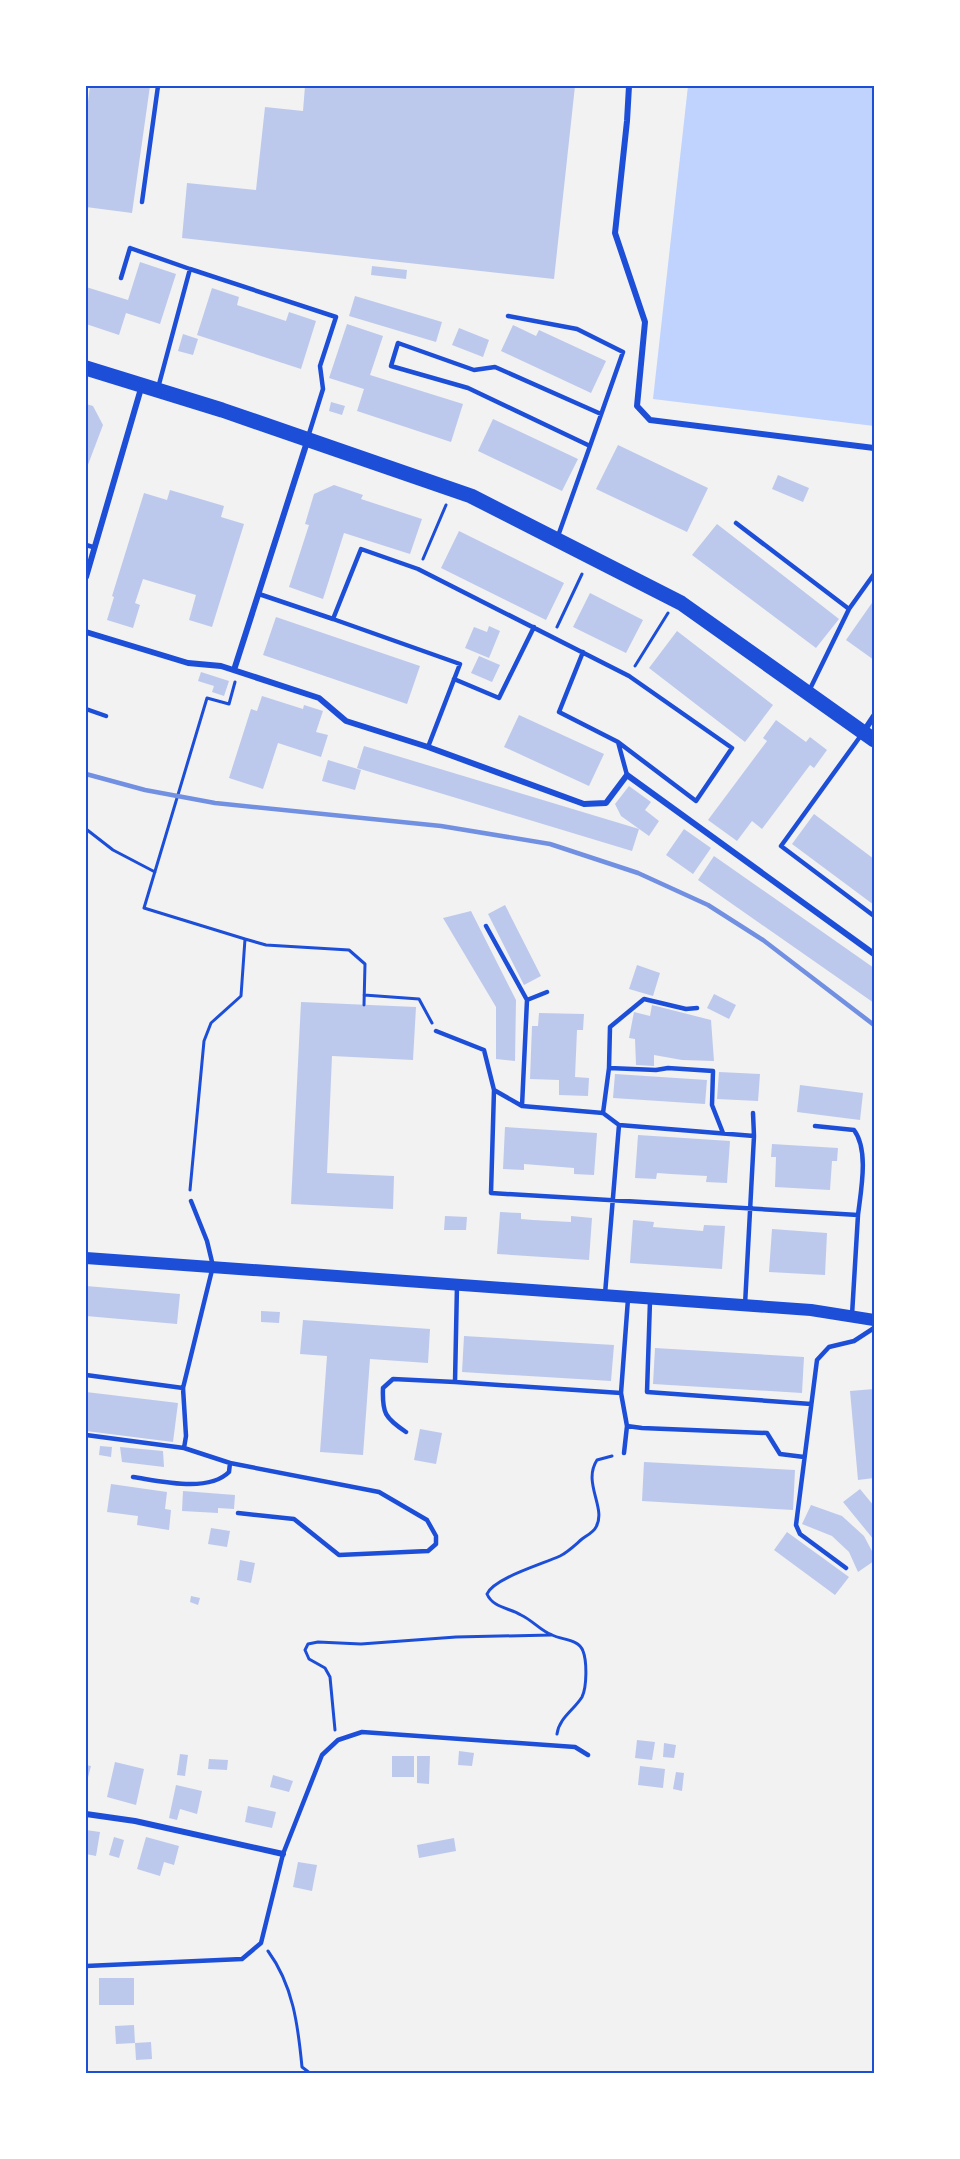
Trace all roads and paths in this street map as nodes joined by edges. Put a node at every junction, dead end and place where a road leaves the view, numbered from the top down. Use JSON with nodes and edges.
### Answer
{"nodes":[{"id":1,"x":158,"y":86,"type":"edge"},
{"id":2,"x":629,"y":86,"type":"edge"},
{"id":3,"x":142,"y":202,"type":"dead end"},
{"id":4,"x":190,"y":268,"type":"junction"},
{"id":5,"x":121,"y":278,"type":"dead end"},
{"id":6,"x":508,"y":316,"type":"dead end"},
{"id":7,"x":86,"y":368,"type":"edge"},
{"id":8,"x":150,"y":387,"type":"junction"},
{"id":9,"x":601,"y":414,"type":"junction"},
{"id":10,"x":308,"y":440,"type":"junction"},
{"id":11,"x":590,"y":446,"type":"junction"},
{"id":12,"x":874,"y":448,"type":"edge"},
{"id":13,"x":446,"y":505,"type":"dead end"},
{"id":14,"x":736,"y":523,"type":"dead end"},
{"id":15,"x":557,"y":539,"type":"junction"},
{"id":16,"x":86,"y":545,"type":"edge"},
{"id":17,"x":93,"y":547,"type":"junction"},
{"id":18,"x":418,"y":569,"type":"junction"},
{"id":19,"x":582,"y":574,"type":"dead end"},
{"id":20,"x":874,"y":574,"type":"edge"},
{"id":21,"x":86,"y":577,"type":"edge"},
{"id":22,"x":259,"y":594,"type":"junction"},
{"id":23,"x":849,"y":609,"type":"junction"},
{"id":24,"x":668,"y":613,"type":"dead end"},
{"id":25,"x":333,"y":619,"type":"junction"},
{"id":26,"x":534,"y":627,"type":"junction"},
{"id":27,"x":86,"y":632,"type":"edge"},
{"id":28,"x":552,"y":636,"type":"junction"},
{"id":29,"x":583,"y":652,"type":"junction"},
{"id":30,"x":234,"y":670,"type":"junction"},
{"id":31,"x":629,"y":675,"type":"junction"},
{"id":32,"x":454,"y":679,"type":"junction"},
{"id":33,"x":809,"y":692,"type":"junction"},
{"id":34,"x":232,"y":694,"type":"dead end"},
{"id":35,"x":86,"y":710,"type":"edge"},
{"id":36,"x":106,"y":716,"type":"dead end"},
{"id":37,"x":874,"y":716,"type":"edge"},
{"id":38,"x":869,"y":735,"type":"edge"},
{"id":39,"x":618,"y":742,"type":"junction"},
{"id":40,"x":428,"y":747,"type":"junction"},
{"id":41,"x":627,"y":776,"type":"junction"},
{"id":42,"x":86,"y":828,"type":"edge"},
{"id":43,"x":155,"y":872,"type":"junction"},
{"id":44,"x":874,"y":916,"type":"edge"},
{"id":45,"x":486,"y":926,"type":"dead end"},
{"id":46,"x":245,"y":939,"type":"junction"},
{"id":47,"x":874,"y":954,"type":"edge"},
{"id":48,"x":547,"y":992,"type":"dead end"},
{"id":49,"x":364,"y":995,"type":"junction"},
{"id":50,"x":526,"y":1000,"type":"junction"},
{"id":51,"x":364,"y":1005,"type":"dead end"},
{"id":52,"x":697,"y":1008,"type":"dead end"},
{"id":53,"x":436,"y":1031,"type":"joint"},
{"id":54,"x":609,"y":1068,"type":"junction"},
{"id":55,"x":494,"y":1090,"type":"junction"},
{"id":56,"x":522,"y":1106,"type":"junction"},
{"id":57,"x":603,"y":1113,"type":"junction"},
{"id":58,"x":753,"y":1113,"type":"dead end"},
{"id":59,"x":619,"y":1125,"type":"junction"},
{"id":60,"x":815,"y":1126,"type":"dead end"},
{"id":61,"x":723,"y":1133,"type":"junction"},
{"id":62,"x":753,"y":1136,"type":"junction"},
{"id":63,"x":612,"y":1200,"type":"junction"},
{"id":64,"x":191,"y":1201,"type":"joint"},
{"id":65,"x":750,"y":1209,"type":"junction"},
{"id":66,"x":858,"y":1215,"type":"junction"},
{"id":67,"x":86,"y":1258,"type":"edge"},
{"id":68,"x":213,"y":1266,"type":"junction"},
{"id":69,"x":458,"y":1284,"type":"junction"},
{"id":70,"x":605,"y":1295,"type":"junction"},
{"id":71,"x":628,"y":1296,"type":"junction"},
{"id":72,"x":651,"y":1298,"type":"junction"},
{"id":73,"x":745,"y":1305,"type":"junction"},
{"id":74,"x":852,"y":1315,"type":"junction"},
{"id":75,"x":874,"y":1320,"type":"edge"},
{"id":76,"x":874,"y":1328,"type":"edge"},
{"id":77,"x":86,"y":1374,"type":"edge"},
{"id":78,"x":455,"y":1382,"type":"junction"},
{"id":79,"x":183,"y":1388,"type":"junction"},
{"id":80,"x":621,"y":1393,"type":"junction"},
{"id":81,"x":811,"y":1404,"type":"junction"},
{"id":82,"x":627,"y":1426,"type":"junction"},
{"id":83,"x":406,"y":1432,"type":"dead end"},
{"id":84,"x":86,"y":1435,"type":"edge"},
{"id":85,"x":184,"y":1448,"type":"junction"},
{"id":86,"x":624,"y":1453,"type":"joint"},
{"id":87,"x":804,"y":1457,"type":"junction"},
{"id":88,"x":230,"y":1463,"type":"junction"},
{"id":89,"x":133,"y":1477,"type":"dead end"},
{"id":90,"x":238,"y":1513,"type":"dead end"},
{"id":91,"x":846,"y":1568,"type":"dead end"},
{"id":92,"x":551,"y":1635,"type":"junction"},
{"id":93,"x":338,"y":1740,"type":"junction"},
{"id":94,"x":563,"y":1747,"type":"junction"},
{"id":95,"x":588,"y":1755,"type":"dead end"},
{"id":96,"x":86,"y":1814,"type":"edge"},
{"id":97,"x":283,"y":1854,"type":"junction"},
{"id":98,"x":261,"y":1943,"type":"junction"},
{"id":99,"x":86,"y":1966,"type":"edge"},
{"id":100,"x":311,"y":2073,"type":"edge"}],
"edges":[{"from":1,"to":3,"type":"lane"},
{"from":2,"to":12,"type":"street"},
{"from":4,"to":5,"type":"lane"},
{"from":4,"to":8,"type":"lane"},
{"from":4,"to":10,"type":"lane"},
{"from":6,"to":9,"type":"lane"},
{"from":7,"to":8,"type":"main road"},
{"from":8,"to":10,"type":"main road"},
{"from":8,"to":17,"type":"street"},
{"from":9,"to":11,"type":"lane"},
{"from":9,"to":11,"type":"lane"},
{"from":10,"to":15,"type":"main road"},
{"from":10,"to":22,"type":"street"},
{"from":11,"to":15,"type":"lane"},
{"from":13,"to":18,"type":"path"},
{"from":14,"to":23,"type":"lane"},
{"from":15,"to":33,"type":"main road"},
{"from":16,"to":17,"type":"lane"},
{"from":17,"to":21,"type":"street"},
{"from":18,"to":25,"type":"lane"},
{"from":18,"to":26,"type":"lane"},
{"from":19,"to":28,"type":"path"},
{"from":20,"to":23,"type":"lane"},
{"from":22,"to":25,"type":"lane"},
{"from":22,"to":30,"type":"street"},
{"from":23,"to":33,"type":"lane"},
{"from":24,"to":31,"type":"path"},
{"from":25,"to":32,"type":"lane"},
{"from":26,"to":28,"type":"lane"},
{"from":26,"to":32,"type":"lane"},
{"from":27,"to":30,"type":"street"},
{"from":28,"to":29,"type":"lane"},
{"from":29,"to":31,"type":"lane"},
{"from":29,"to":39,"type":"lane"},
{"from":30,"to":40,"type":"street"},
{"from":31,"to":39,"type":"lane"},
{"from":32,"to":40,"type":"lane"},
{"from":33,"to":38,"type":"main road"},
{"from":34,"to":43,"type":"path"},
{"from":35,"to":36,"type":"lane"},
{"from":37,"to":38,"type":"street"},
{"from":38,"to":44,"type":"lane"},
{"from":39,"to":41,"type":"lane"},
{"from":40,"to":41,"type":"street"},
{"from":41,"to":47,"type":"street"},
{"from":42,"to":43,"type":"path"},
{"from":43,"to":46,"type":"path"},
{"from":45,"to":50,"type":"lane"},
{"from":46,"to":49,"type":"path"},
{"from":46,"to":64,"type":"path"},
{"from":48,"to":50,"type":"lane"},
{"from":49,"to":51,"type":"path"},
{"from":49,"to":53,"type":"path"},
{"from":50,"to":56,"type":"lane"},
{"from":52,"to":54,"type":"lane"},
{"from":53,"to":55,"type":"lane"},
{"from":54,"to":57,"type":"lane"},
{"from":54,"to":61,"type":"lane"},
{"from":55,"to":56,"type":"lane"},
{"from":55,"to":63,"type":"lane"},
{"from":56,"to":57,"type":"lane"},
{"from":57,"to":59,"type":"lane"},
{"from":58,"to":62,"type":"lane"},
{"from":59,"to":61,"type":"lane"},
{"from":59,"to":63,"type":"lane"},
{"from":60,"to":66,"type":"lane"},
{"from":61,"to":62,"type":"lane"},
{"from":62,"to":65,"type":"lane"},
{"from":63,"to":65,"type":"lane"},
{"from":63,"to":70,"type":"lane"},
{"from":64,"to":68,"type":"lane"},
{"from":65,"to":66,"type":"lane"},
{"from":65,"to":73,"type":"lane"},
{"from":66,"to":74,"type":"lane"},
{"from":67,"to":68,"type":"main road"},
{"from":68,"to":69,"type":"main road"},
{"from":68,"to":79,"type":"lane"},
{"from":69,"to":70,"type":"main road"},
{"from":69,"to":78,"type":"lane"},
{"from":70,"to":71,"type":"main road"},
{"from":71,"to":72,"type":"main road"},
{"from":71,"to":80,"type":"lane"},
{"from":72,"to":73,"type":"main road"},
{"from":72,"to":81,"type":"lane"},
{"from":73,"to":74,"type":"main road"},
{"from":74,"to":75,"type":"main road"},
{"from":76,"to":81,"type":"lane"},
{"from":77,"to":79,"type":"lane"},
{"from":78,"to":80,"type":"lane"},
{"from":78,"to":83,"type":"lane"},
{"from":79,"to":85,"type":"lane"},
{"from":80,"to":82,"type":"lane"},
{"from":81,"to":87,"type":"lane"},
{"from":82,"to":86,"type":"lane"},
{"from":82,"to":87,"type":"lane"},
{"from":84,"to":85,"type":"lane"},
{"from":85,"to":88,"type":"lane"},
{"from":86,"to":92,"type":"path"},
{"from":87,"to":91,"type":"lane"},
{"from":88,"to":89,"type":"lane"},
{"from":88,"to":90,"type":"lane"},
{"from":92,"to":93,"type":"path"},
{"from":92,"to":94,"type":"path"},
{"from":93,"to":94,"type":"lane"},
{"from":93,"to":97,"type":"lane"},
{"from":94,"to":95,"type":"lane"},
{"from":96,"to":97,"type":"street"},
{"from":97,"to":98,"type":"lane"},
{"from":98,"to":99,"type":"lane"},
{"from":98,"to":100,"type":"path"}]}
